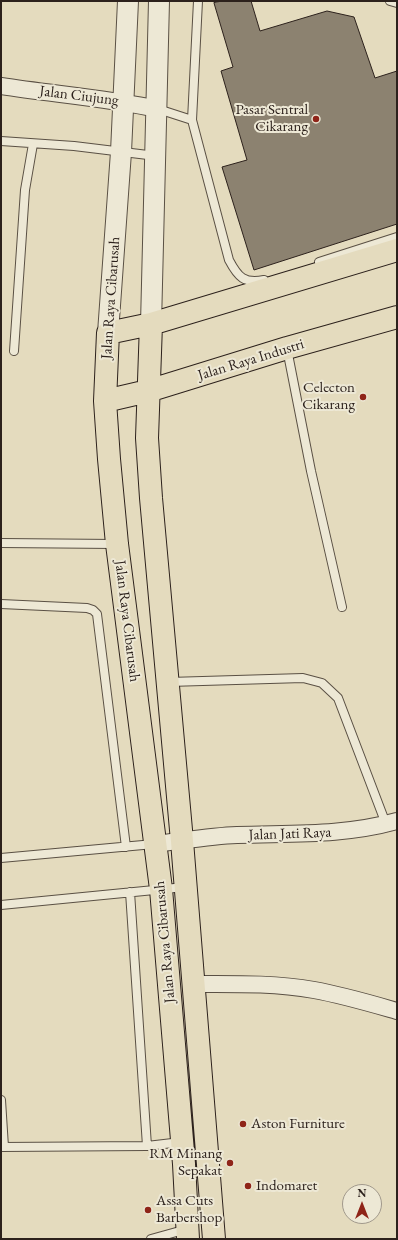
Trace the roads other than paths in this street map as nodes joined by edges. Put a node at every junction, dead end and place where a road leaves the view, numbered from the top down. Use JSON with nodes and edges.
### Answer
{"nodes":[{"id":1,"x":128,"y":1,"type":"edge"},
{"id":2,"x":159,"y":1,"type":"edge"},
{"id":3,"x":198,"y":1,"type":"edge"},
{"id":4,"x":390,"y":1,"type":"edge"},
{"id":5,"x":397,"y":2,"type":"edge"},
{"id":6,"x":1,"y":86,"type":"edge"},
{"id":7,"x":123,"y":101,"type":"junction"},
{"id":8,"x":158,"y":109,"type":"junction"},
{"id":9,"x":192,"y":120,"type":"junction"},
{"id":10,"x":1,"y":141,"type":"edge"},
{"id":11,"x":33,"y":144,"type":"junction"},
{"id":12,"x":121,"y":152,"type":"junction"},
{"id":13,"x":156,"y":156,"type":"junction"},
{"id":14,"x":397,"y":237,"type":"edge"},
{"id":15,"x":397,"y":250,"type":"edge"},
{"id":16,"x":310,"y":265,"type":"dead end"},
{"id":17,"x":274,"y":277,"type":"dead end"},
{"id":18,"x":397,"y":317,"type":"edge"},
{"id":19,"x":152,"y":324,"type":"junction"},
{"id":20,"x":108,"y":333,"type":"junction"},
{"id":21,"x":287,"y":348,"type":"junction"},
{"id":22,"x":14,"y":351,"type":"dead end"},
{"id":23,"x":148,"y":391,"type":"junction"},
{"id":24,"x":105,"y":401,"type":"junction"},
{"id":25,"x":1,"y":543,"type":"edge"},
{"id":26,"x":117,"y":544,"type":"junction"},
{"id":27,"x":1,"y":604,"type":"edge"},
{"id":28,"x":342,"y":608,"type":"dead end"},
{"id":29,"x":167,"y":682,"type":"junction"},
{"id":30,"x":391,"y":823,"type":"edge"},
{"id":31,"x":182,"y":841,"type":"junction"},
{"id":32,"x":155,"y":844,"type":"junction"},
{"id":33,"x":126,"y":847,"type":"junction"},
{"id":34,"x":1,"y":858,"type":"edge"},
{"id":35,"x":185,"y":886,"type":"junction"},
{"id":36,"x":161,"y":889,"type":"junction"},
{"id":37,"x":130,"y":892,"type":"junction"},
{"id":38,"x":1,"y":904,"type":"edge"},
{"id":39,"x":194,"y":984,"type":"junction"},
{"id":40,"x":397,"y":1010,"type":"edge"},
{"id":41,"x":1,"y":1100,"type":"edge"},
{"id":42,"x":181,"y":1142,"type":"junction"},
{"id":43,"x":147,"y":1146,"type":"junction"},
{"id":44,"x":3,"y":1147,"type":"edge"},
{"id":45,"x":188,"y":1234,"type":"edge"},
{"id":46,"x":151,"y":1239,"type":"edge"},
{"id":47,"x":214,"y":1239,"type":"edge"}],
"edges":[{"from":1,"to":7,"type":"street","name":"Jalan Raya Cibarusah"},
{"from":2,"to":8,"type":"street","name":"Jalan Raya Cibarusah"},
{"from":3,"to":9,"type":"lane"},
{"from":4,"to":5,"type":"lane"},
{"from":6,"to":7,"type":"street","name":"Jalan Ciujung"},
{"from":7,"to":8,"type":"street","name":"Jalan Ciujung"},
{"from":7,"to":12,"type":"street","name":"Jalan Raya Cibarusah"},
{"from":8,"to":9,"type":"lane"},
{"from":8,"to":13,"type":"street","name":"Jalan Raya Cibarusah"},
{"from":9,"to":17,"type":"lane"},
{"from":10,"to":11,"type":"lane"},
{"from":11,"to":12,"type":"lane"},
{"from":11,"to":22,"type":"lane"},
{"from":12,"to":13,"type":"lane"},
{"from":12,"to":20,"type":"street","name":"Jalan Raya Cibarusah"},
{"from":13,"to":19,"type":"street","name":"Jalan Raya Cibarusah"},
{"from":14,"to":16,"type":"lane"},
{"from":15,"to":19,"type":"main road"},
{"from":18,"to":21,"type":"main road","name":"Jalan Raya Industri"},
{"from":19,"to":20,"type":"main road"},
{"from":19,"to":23,"type":"main road","name":"Jalan Raya Cibarusah"},
{"from":20,"to":24,"type":"main road","name":"Jalan Raya Cibarusah"},
{"from":21,"to":23,"type":"main road","name":"Jalan Raya Industri"},
{"from":21,"to":28,"type":"lane"},
{"from":23,"to":24,"type":"main road","name":"Jalan Raya Industri"},
{"from":23,"to":29,"type":"main road","name":"Jalan Raya Cibarusah"},
{"from":24,"to":26,"type":"main road","name":"Jalan Raya Cibarusah"},
{"from":25,"to":26,"type":"lane"},
{"from":26,"to":32,"type":"main road","name":"Jalan Raya Cibarusah"},
{"from":27,"to":33,"type":"lane"},
{"from":29,"to":30,"type":"lane"},
{"from":29,"to":31,"type":"main road","name":"Jalan Raya Cibarusah"},
{"from":30,"to":31,"type":"street","name":"Jalan Jati Raya"},
{"from":31,"to":32,"type":"street","name":"Jalan Jati Raya"},
{"from":31,"to":35,"type":"main road","name":"Jalan Raya Cibarusah"},
{"from":32,"to":33,"type":"lane"},
{"from":32,"to":36,"type":"main road","name":"Jalan Raya Cibarusah"},
{"from":33,"to":34,"type":"lane"},
{"from":35,"to":36,"type":"lane"},
{"from":35,"to":39,"type":"main road","name":"Jalan Raya Cibarusah"},
{"from":36,"to":37,"type":"lane"},
{"from":36,"to":42,"type":"main road","name":"Jalan Raya Cibarusah"},
{"from":37,"to":38,"type":"lane"},
{"from":37,"to":43,"type":"lane"},
{"from":39,"to":40,"type":"street"},
{"from":39,"to":47,"type":"main road","name":"Jalan Raya Cibarusah"},
{"from":41,"to":44,"type":"lane"},
{"from":42,"to":43,"type":"lane"},
{"from":42,"to":45,"type":"main road","name":"Jalan Raya Cibarusah"},
{"from":43,"to":44,"type":"lane"},
{"from":45,"to":46,"type":"lane"}]}
